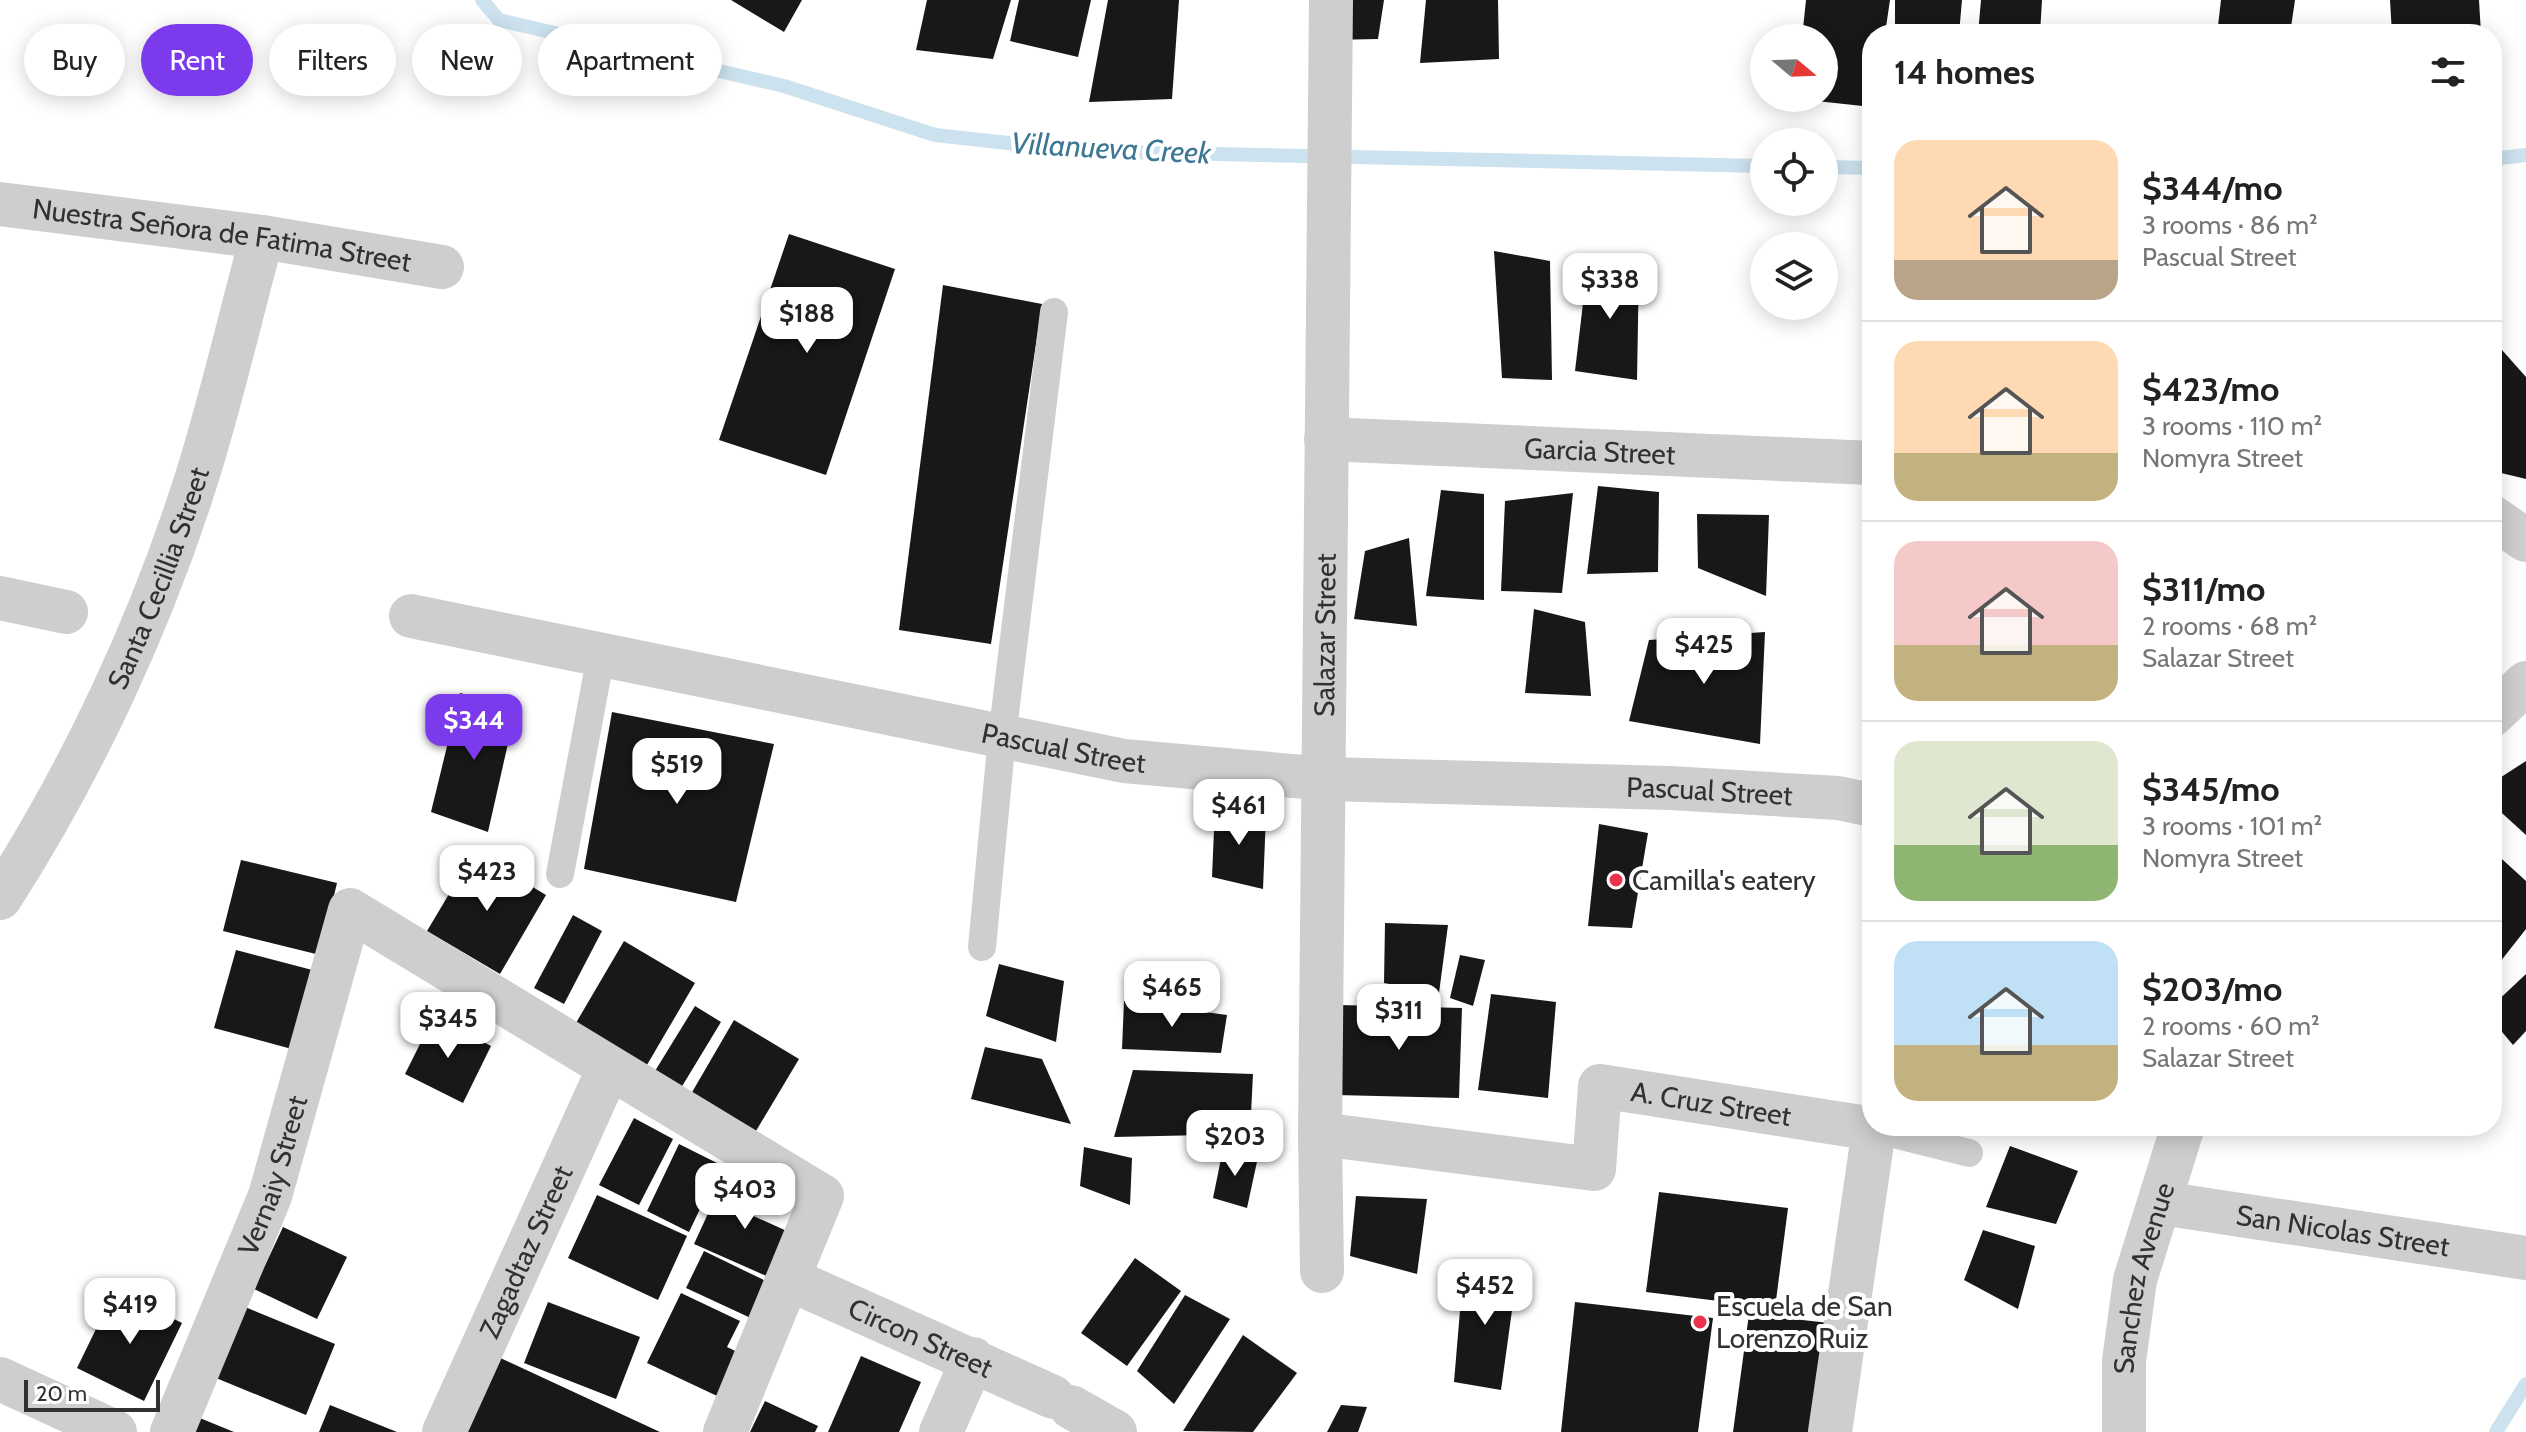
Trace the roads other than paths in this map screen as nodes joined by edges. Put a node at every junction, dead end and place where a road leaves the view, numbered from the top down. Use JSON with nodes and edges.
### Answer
{"nodes":[{"id":1,"x":1331,"y":0,"type":"edge"},
{"id":2,"x":0,"y":204,"type":"edge"},
{"id":3,"x":262,"y":237,"type":"junction"},
{"id":4,"x":442,"y":267,"type":"dead end"},
{"id":5,"x":1054,"y":312,"type":"dead end"},
{"id":6,"x":1326,"y":439,"type":"junction"},
{"id":7,"x":1862,"y":463,"type":"edge"},
{"id":8,"x":2502,"y":524,"type":"edge"},
{"id":9,"x":2526,"y":540,"type":"edge"},
{"id":10,"x":0,"y":598,"type":"edge"},
{"id":11,"x":66,"y":612,"type":"dead end"},
{"id":12,"x":411,"y":616,"type":"dead end"},
{"id":13,"x":601,"y":655,"type":"junction"},
{"id":14,"x":2526,"y":683,"type":"edge"},
{"id":15,"x":2502,"y":706,"type":"edge"},
{"id":16,"x":1002,"y":737,"type":"junction"},
{"id":17,"x":1326,"y":779,"type":"junction"},
{"id":18,"x":1862,"y":803,"type":"edge"},
{"id":19,"x":560,"y":874,"type":"dead end"},
{"id":20,"x":0,"y":898,"type":"edge"},
{"id":21,"x":982,"y":947,"type":"dead end"},
{"id":22,"x":608,"y":1070,"type":"junction"},
{"id":23,"x":1862,"y":1127,"type":"edge"},
{"id":24,"x":1320,"y":1134,"type":"junction"},
{"id":25,"x":1873,"y":1136,"type":"edge"},
{"id":26,"x":1902,"y":1136,"type":"edge"},
{"id":27,"x":2180,"y":1136,"type":"edge"},
{"id":28,"x":1969,"y":1153,"type":"dead end"},
{"id":29,"x":2161,"y":1203,"type":"junction"},
{"id":30,"x":2526,"y":1258,"type":"edge"},
{"id":31,"x":1322,"y":1271,"type":"dead end"},
{"id":32,"x":789,"y":1279,"type":"junction"},
{"id":33,"x":973,"y":1359,"type":"junction"},
{"id":34,"x":0,"y":1379,"type":"edge"},
{"id":35,"x":115,"y":1432,"type":"edge"},
{"id":36,"x":172,"y":1432,"type":"edge"},
{"id":37,"x":444,"y":1432,"type":"edge"},
{"id":38,"x":725,"y":1432,"type":"edge"},
{"id":39,"x":941,"y":1432,"type":"edge"},
{"id":40,"x":1115,"y":1432,"type":"edge"},
{"id":41,"x":1830,"y":1432,"type":"edge"},
{"id":42,"x":2124,"y":1432,"type":"edge"}],
"edges":[{"from":1,"to":6,"type":"street","name":"Salazar Street"},
{"from":2,"to":3,"type":"street","name":"Nuestra Señora de Fatima Street"},
{"from":3,"to":4,"type":"street","name":"Nuestra Señora de Fatima Street"},
{"from":3,"to":20,"type":"street","name":"Santa Cecillia Street"},
{"from":5,"to":16,"type":"lane"},
{"from":6,"to":7,"type":"street","name":"Garcia Street"},
{"from":6,"to":17,"type":"street","name":"Salazar Street"},
{"from":8,"to":9,"type":"street"},
{"from":10,"to":11,"type":"street"},
{"from":12,"to":13,"type":"street","name":"Pascual Street"},
{"from":13,"to":16,"type":"street","name":"Pascual Street"},
{"from":13,"to":19,"type":"lane"},
{"from":14,"to":15,"type":"street"},
{"from":16,"to":17,"type":"street","name":"Pascual Street"},
{"from":16,"to":21,"type":"lane"},
{"from":17,"to":18,"type":"street","name":"Pascual Street"},
{"from":17,"to":24,"type":"street","name":"Salazar Street"},
{"from":22,"to":32,"type":"street"},
{"from":22,"to":36,"type":"street","name":"Vernaiy Street"},
{"from":22,"to":37,"type":"street","name":"Zagadtaz Street"},
{"from":23,"to":24,"type":"street","name":"A. Cruz Street"},
{"from":24,"to":31,"type":"street","name":"Salazar Street"},
{"from":25,"to":41,"type":"street"},
{"from":26,"to":28,"type":"lane"},
{"from":27,"to":29,"type":"street","name":"Sanchez Avenue"},
{"from":29,"to":30,"type":"street","name":"San Nicolas Street"},
{"from":29,"to":42,"type":"street","name":"Sanchez Avenue"},
{"from":32,"to":33,"type":"street","name":"Circon Street"},
{"from":32,"to":38,"type":"street"},
{"from":33,"to":39,"type":"street"},
{"from":33,"to":40,"type":"street","name":"Circon Street"},
{"from":34,"to":35,"type":"street"}]}
